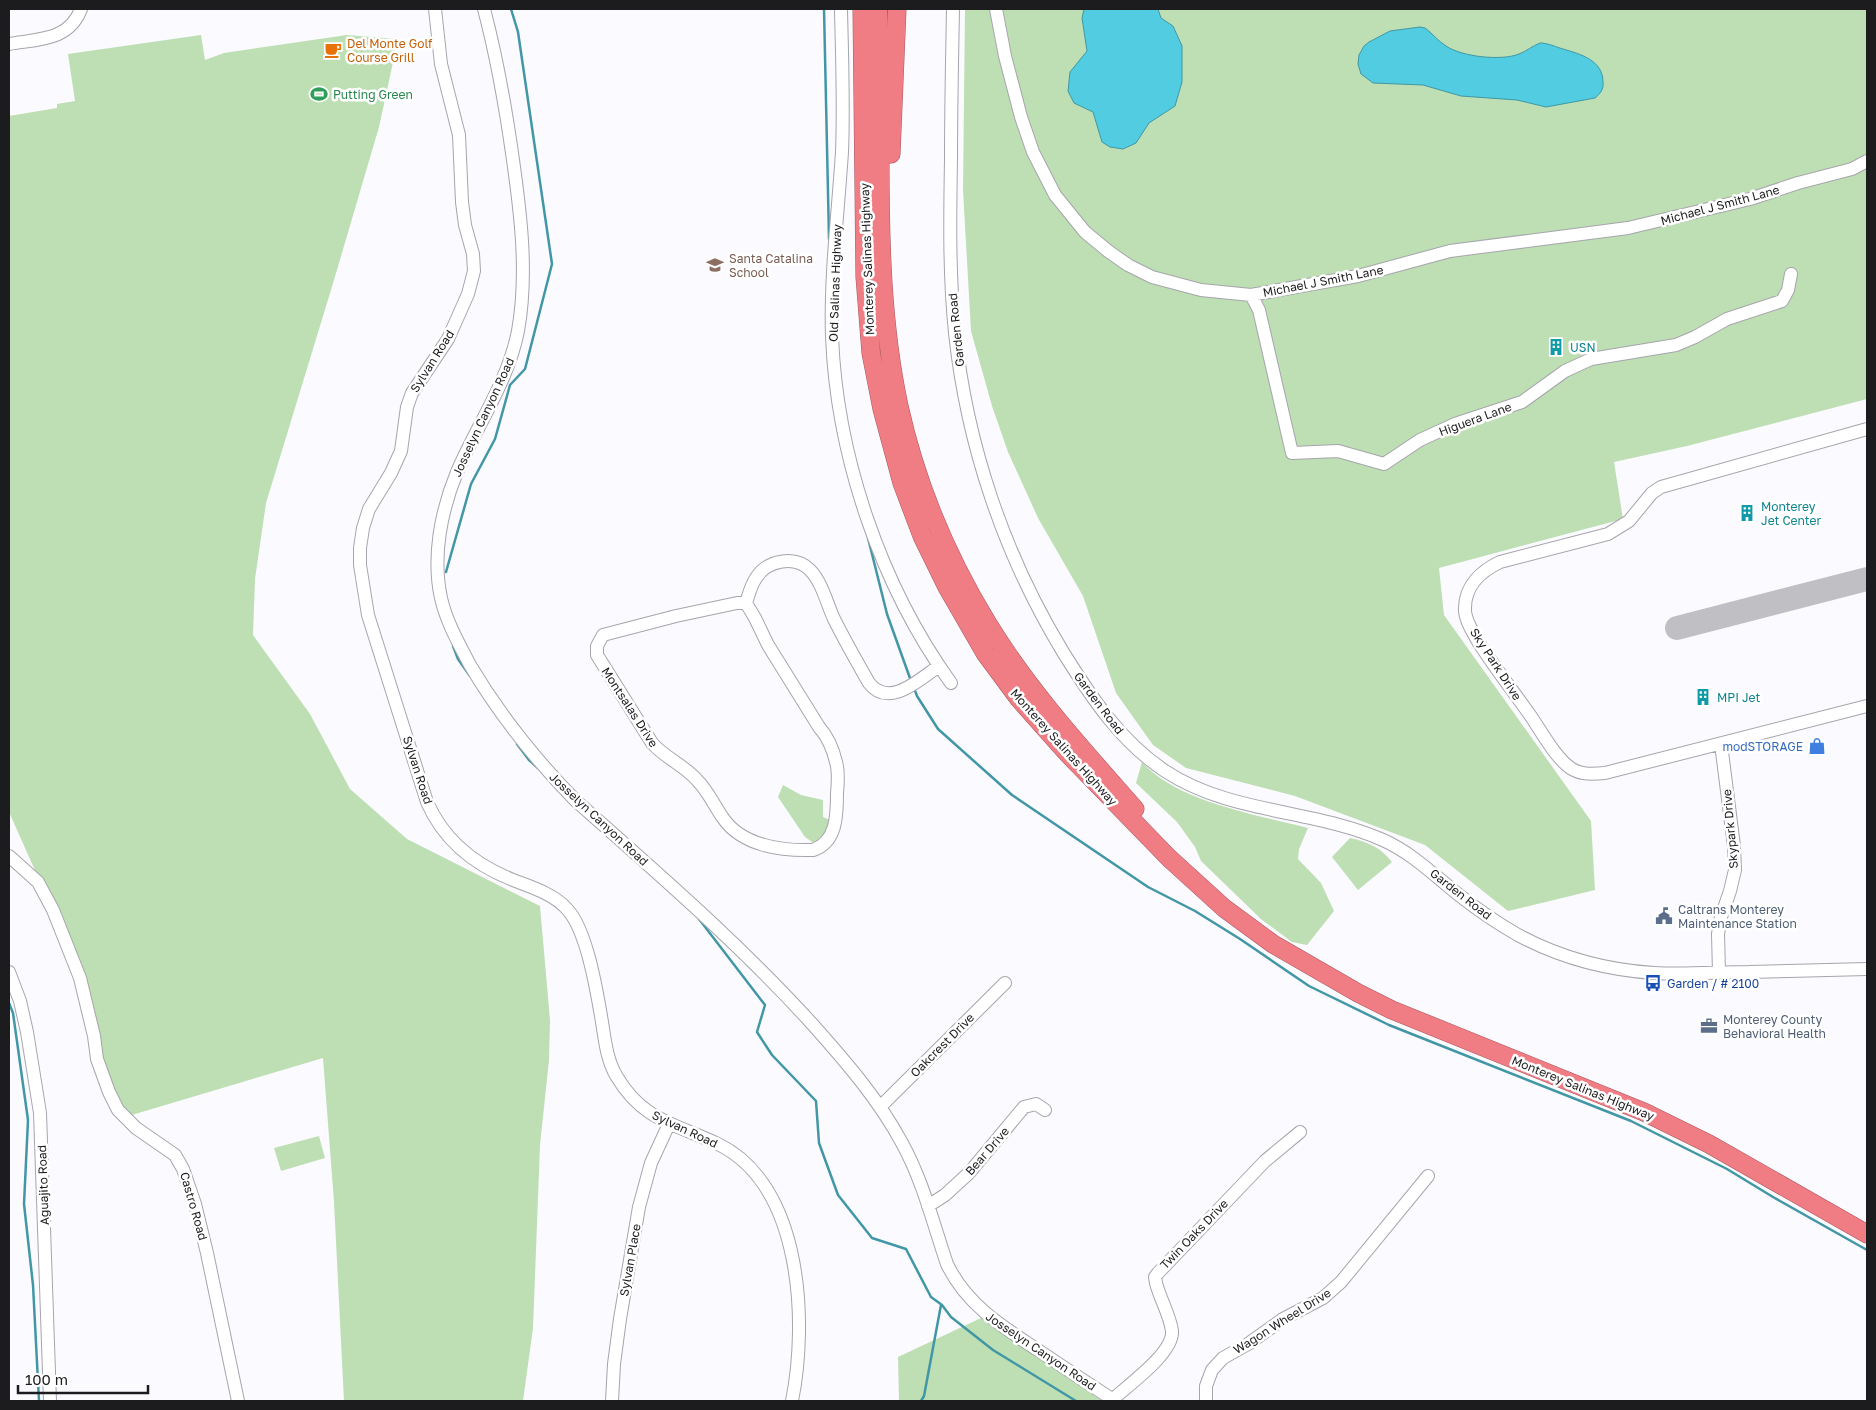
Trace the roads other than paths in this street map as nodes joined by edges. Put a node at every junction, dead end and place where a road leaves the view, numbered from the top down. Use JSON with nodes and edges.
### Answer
{"nodes":[{"id":1,"x":81,"y":9,"type":"edge"},
{"id":2,"x":435,"y":9,"type":"edge"},
{"id":3,"x":484,"y":9,"type":"edge"},
{"id":4,"x":841,"y":9,"type":"edge"},
{"id":5,"x":862,"y":9,"type":"edge"},
{"id":6,"x":878,"y":9,"type":"edge"},
{"id":7,"x":896,"y":9,"type":"edge"},
{"id":8,"x":953,"y":9,"type":"edge"},
{"id":9,"x":996,"y":9,"type":"edge"},
{"id":10,"x":9,"y":44,"type":"edge"},
{"id":11,"x":1867,"y":161,"type":"edge"},
{"id":12,"x":1790,"y":274,"type":"dead end"},
{"id":13,"x":884,"y":292,"type":"junction"},
{"id":14,"x":1251,"y":295,"type":"junction"},
{"id":15,"x":1867,"y":429,"type":"edge"},
{"id":16,"x":746,"y":603,"type":"junction"},
{"id":17,"x":939,"y":666,"type":"junction"},
{"id":18,"x":951,"y":684,"type":"dead end"},
{"id":19,"x":1867,"y":706,"type":"edge"},
{"id":20,"x":1721,"y":744,"type":"junction"},
{"id":21,"x":9,"y":856,"type":"edge"},
{"id":22,"x":1293,"y":954,"type":"junction"},
{"id":23,"x":1867,"y":969,"type":"edge"},
{"id":24,"x":9,"y":972,"type":"edge"},
{"id":25,"x":1720,"y":972,"type":"junction"},
{"id":26,"x":1005,"y":983,"type":"dead end"},
{"id":27,"x":880,"y":1107,"type":"junction"},
{"id":28,"x":1045,"y":1110,"type":"dead end"},
{"id":29,"x":669,"y":1124,"type":"junction"},
{"id":30,"x":1300,"y":1132,"type":"dead end"},
{"id":31,"x":1428,"y":1176,"type":"dead end"},
{"id":32,"x":928,"y":1206,"type":"junction"},
{"id":33,"x":1867,"y":1234,"type":"edge"},
{"id":34,"x":1114,"y":1400,"type":"edge"},
{"id":35,"x":50,"y":1401,"type":"edge"},
{"id":36,"x":238,"y":1401,"type":"edge"},
{"id":37,"x":612,"y":1401,"type":"edge"},
{"id":38,"x":792,"y":1401,"type":"edge"},
{"id":39,"x":1206,"y":1401,"type":"edge"}],
"edges":[{"from":1,"to":10,"type":"street"},
{"from":2,"to":29,"type":"street","name":"Sylvan Road"},
{"from":3,"to":27,"type":"street","name":"Josselyn Canyon Road"},
{"from":4,"to":17,"type":"street","name":"Old Salinas Highway"},
{"from":5,"to":22,"type":"highway","name":"Monterey Salinas Highway"},
{"from":6,"to":13,"type":"highway"},
{"from":7,"to":13,"type":"highway"},
{"from":8,"to":25,"type":"street","name":"Garden Road"},
{"from":9,"to":14,"type":"street","name":"Michael J Smith Lane"},
{"from":11,"to":14,"type":"street","name":"Michael J Smith Lane"},
{"from":12,"to":14,"type":"street","name":"Higuera Lane"},
{"from":13,"to":22,"type":"highway","name":"Monterey Salinas Highway"},
{"from":15,"to":20,"type":"street","name":"Sky Park Drive"},
{"from":16,"to":16,"type":"street","name":"Montsalas Drive"},
{"from":16,"to":17,"type":"street"},
{"from":17,"to":18,"type":"street","name":"Old Salinas Highway"},
{"from":19,"to":20,"type":"street","name":"Sky Park Drive"},
{"from":20,"to":25,"type":"street","name":"Skypark Drive"},
{"from":21,"to":36,"type":"street","name":"Castro Road"},
{"from":22,"to":33,"type":"highway","name":"Monterey Salinas Highway"},
{"from":23,"to":25,"type":"street","name":"Garden Road"},
{"from":24,"to":35,"type":"street","name":"Aguajito Road"},
{"from":26,"to":27,"type":"street","name":"Oakcrest Drive"},
{"from":27,"to":32,"type":"street","name":"Josselyn Canyon Road"},
{"from":28,"to":32,"type":"street","name":"Bear Drive"},
{"from":29,"to":37,"type":"street","name":"Sylvan Place"},
{"from":29,"to":38,"type":"street","name":"Sylvan Road"},
{"from":30,"to":34,"type":"street","name":"Twin Oaks Drive"},
{"from":31,"to":39,"type":"street","name":"Wagon Wheel Drive"},
{"from":32,"to":34,"type":"street","name":"Josselyn Canyon Road"}]}
